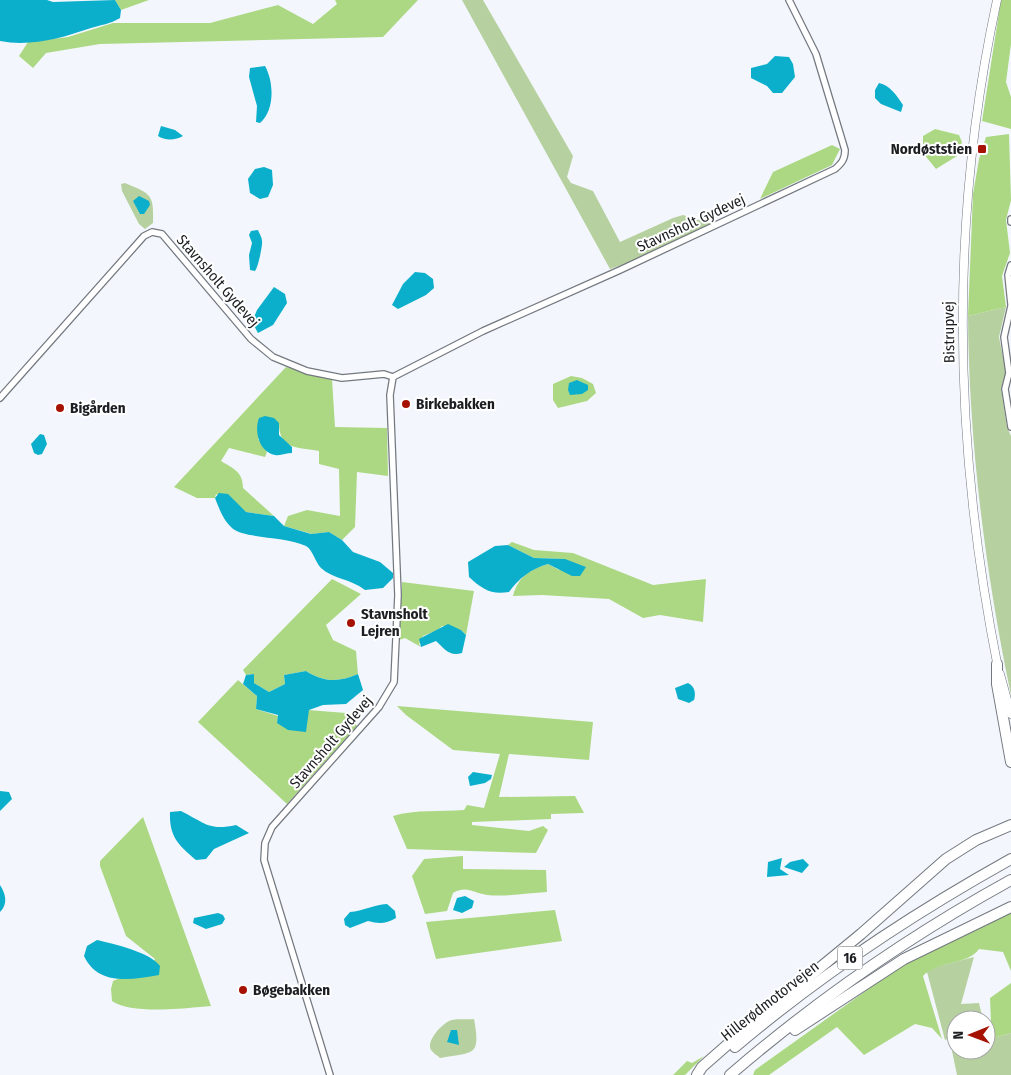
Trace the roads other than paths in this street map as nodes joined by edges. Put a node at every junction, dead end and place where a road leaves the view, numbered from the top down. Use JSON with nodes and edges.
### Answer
{"nodes":[{"id":1,"x":789,"y":0,"type":"edge"},
{"id":2,"x":997,"y":0,"type":"edge"},
{"id":3,"x":1011,"y":265,"type":"edge"},
{"id":4,"x":1011,"y":305,"type":"edge"},
{"id":5,"x":393,"y":377,"type":"junction"},
{"id":6,"x":0,"y":398,"type":"edge"},
{"id":7,"x":1011,"y":427,"type":"edge"},
{"id":8,"x":997,"y":664,"type":"junction"},
{"id":9,"x":1011,"y":714,"type":"edge"},
{"id":10,"x":1011,"y":736,"type":"edge"},
{"id":11,"x":1011,"y":762,"type":"edge"},
{"id":12,"x":1011,"y":824,"type":"edge"},
{"id":13,"x":1011,"y":859,"type":"edge"},
{"id":14,"x":1011,"y":880,"type":"edge"},
{"id":15,"x":1011,"y":907,"type":"edge"},
{"id":16,"x":759,"y":1050,"type":"junction"},
{"id":17,"x":330,"y":1075,"type":"edge"},
{"id":18,"x":697,"y":1075,"type":"edge"},
{"id":19,"x":702,"y":1075,"type":"edge"},
{"id":20,"x":730,"y":1075,"type":"edge"}],
"edges":[{"from":1,"to":5,"type":"street","name":"Stavnsholt Gydevej"},
{"from":2,"to":8,"type":"main road","name":"Bistrupvej"},
{"from":3,"to":4,"type":"street"},
{"from":4,"to":7,"type":"street"},
{"from":5,"to":6,"type":"street","name":"Stavnsholt Gydevej"},
{"from":5,"to":17,"type":"street","name":"Stavnsholt Gydevej"},
{"from":8,"to":9,"type":"main road","name":"Bistrupvej"},
{"from":8,"to":10,"type":"main road","name":"Bistrupvej"},
{"from":8,"to":11,"type":"highway"},
{"from":12,"to":18,"type":"highway"},
{"from":13,"to":19,"type":"highway","name":"Hillerødmotorvejen","number":"16"},
{"from":14,"to":16,"type":"highway","number":"16"},
{"from":15,"to":16,"type":"highway"},
{"from":16,"to":20,"type":"highway","number":"16"}]}
